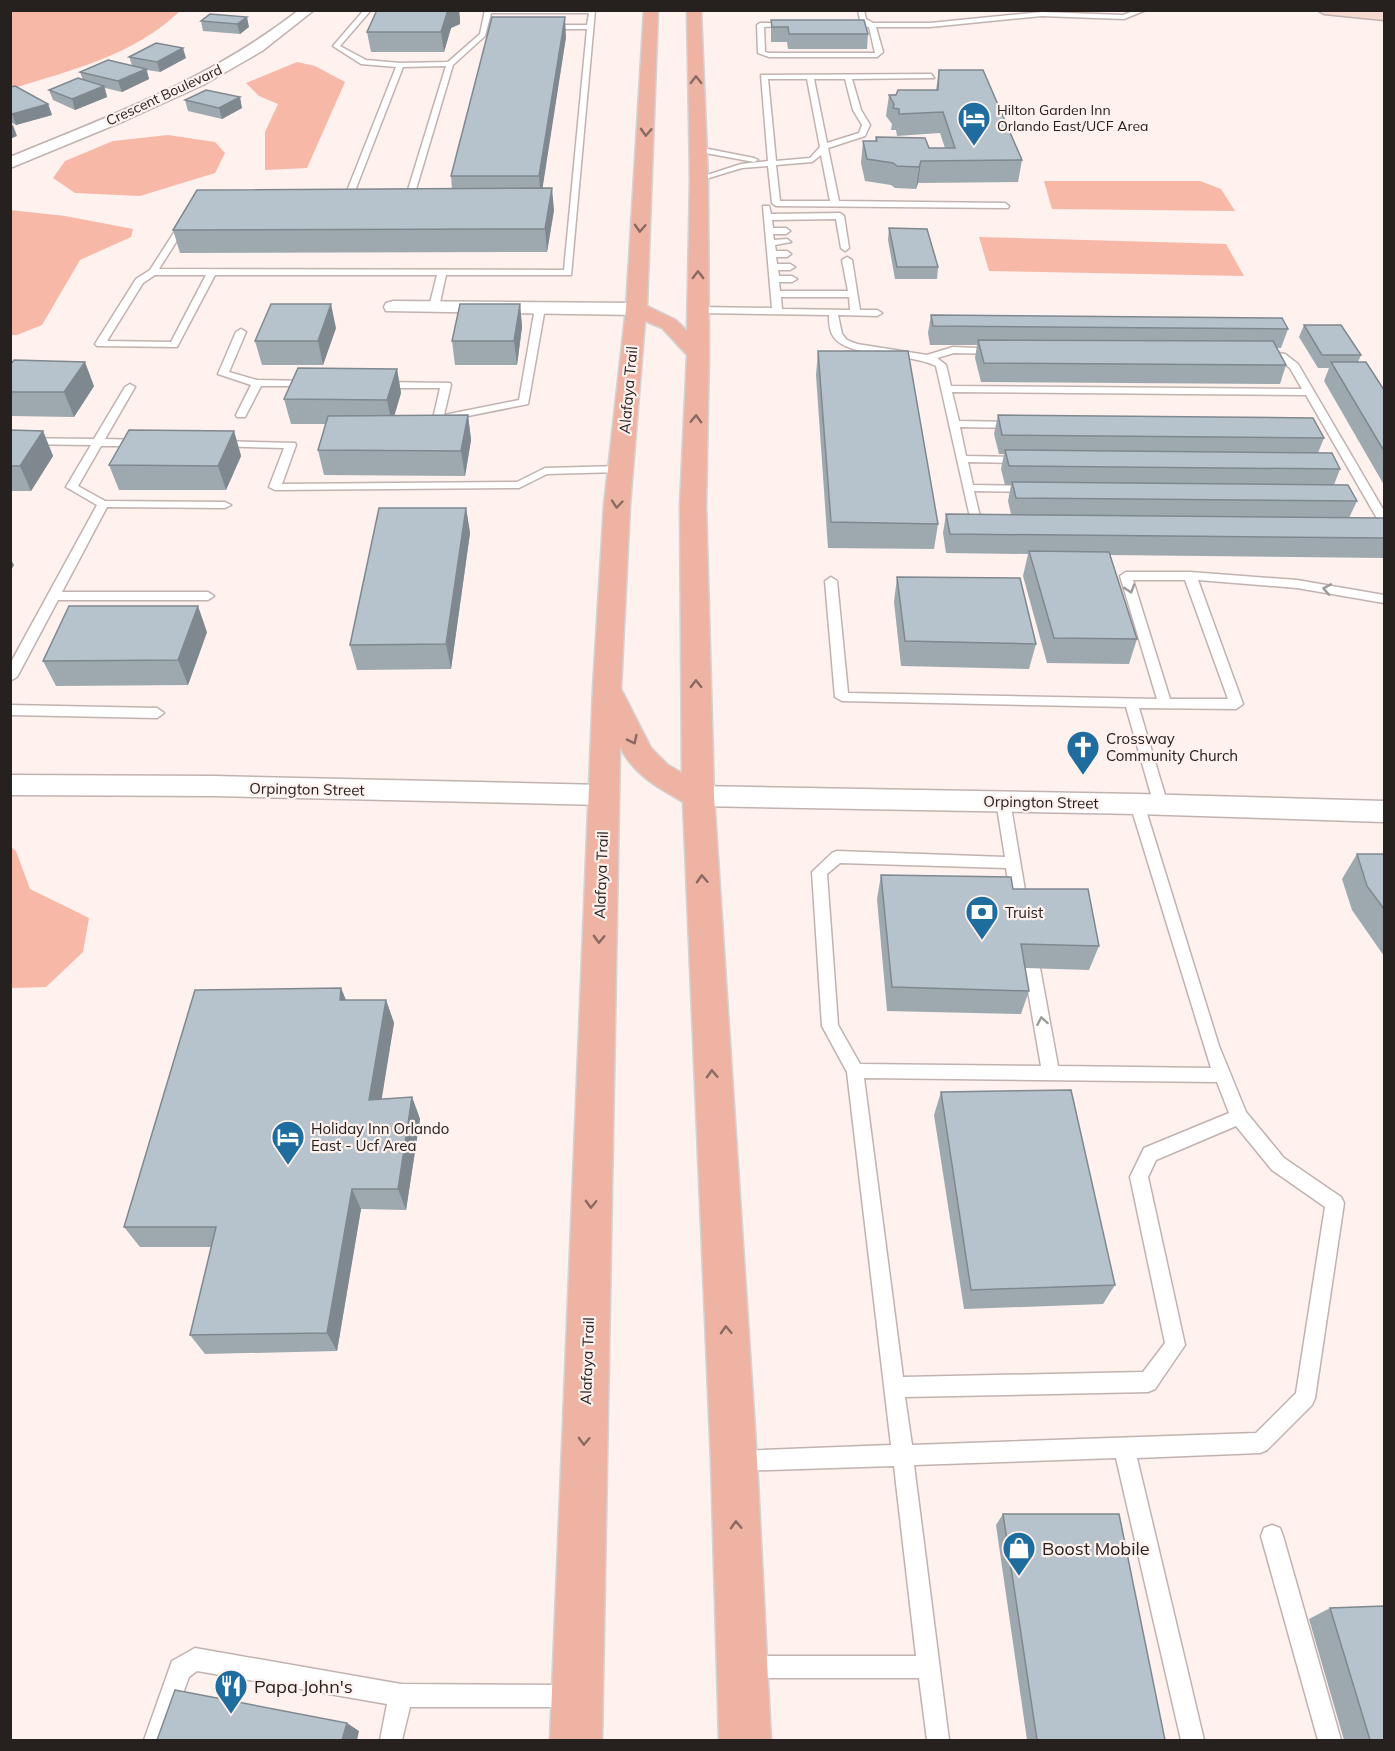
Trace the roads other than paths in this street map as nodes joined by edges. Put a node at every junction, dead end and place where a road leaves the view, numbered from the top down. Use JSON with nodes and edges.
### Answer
{"nodes":[{"id":1,"x":308,"y":10,"type":"edge"},
{"id":2,"x":369,"y":10,"type":"edge"},
{"id":3,"x":651,"y":10,"type":"edge"},
{"id":4,"x":694,"y":10,"type":"edge"},
{"id":5,"x":861,"y":10,"type":"edge"},
{"id":6,"x":1143,"y":10,"type":"edge"},
{"id":7,"x":1324,"y":10,"type":"edge"},
{"id":8,"x":488,"y":11,"type":"edge"},
{"id":9,"x":1384,"y":16,"type":"edge"},
{"id":10,"x":804,"y":25,"type":"edge"},
{"id":11,"x":838,"y":25,"type":"edge"},
{"id":12,"x":872,"y":25,"type":"junction"},
{"id":13,"x":770,"y":26,"type":"junction"},
{"id":14,"x":484,"y":27,"type":"junction"},
{"id":15,"x":496,"y":27,"type":"edge"},
{"id":16,"x":532,"y":27,"type":"edge"},
{"id":17,"x":591,"y":27,"type":"junction"},
{"id":18,"x":770,"y":36,"type":"edge"},
{"id":19,"x":771,"y":46,"type":"edge"},
{"id":20,"x":868,"y":55,"type":"junction"},
{"id":21,"x":450,"y":64,"type":"junction"},
{"id":22,"x":400,"y":65,"type":"junction"},
{"id":23,"x":931,"y":76,"type":"dead end"},
{"id":24,"x":810,"y":77,"type":"junction"},
{"id":25,"x":848,"y":77,"type":"junction"},
{"id":26,"x":824,"y":147,"type":"junction"},
{"id":27,"x":698,"y":149,"type":"junction"},
{"id":28,"x":772,"y":162,"type":"junction"},
{"id":29,"x":10,"y":163,"type":"edge"},
{"id":30,"x":699,"y":179,"type":"junction"},
{"id":31,"x":338,"y":196,"type":"edge"},
{"id":32,"x":349,"y":196,"type":"junction"},
{"id":33,"x":360,"y":196,"type":"edge"},
{"id":34,"x":390,"y":196,"type":"edge"},
{"id":35,"x":776,"y":203,"type":"junction"},
{"id":36,"x":835,"y":204,"type":"junction"},
{"id":37,"x":1005,"y":206,"type":"dead end"},
{"id":38,"x":189,"y":214,"type":"edge"},
{"id":39,"x":766,"y":217,"type":"junction"},
{"id":40,"x":768,"y":231,"type":"junction"},
{"id":41,"x":786,"y":231,"type":"dead end"},
{"id":42,"x":787,"y":242,"type":"dead end"},
{"id":43,"x":770,"y":243,"type":"junction"},
{"id":44,"x":841,"y":244,"type":"dead end"},
{"id":45,"x":771,"y":254,"type":"junction"},
{"id":46,"x":787,"y":254,"type":"dead end"},
{"id":47,"x":845,"y":265,"type":"dead end"},
{"id":48,"x":772,"y":267,"type":"junction"},
{"id":49,"x":790,"y":267,"type":"dead end"},
{"id":50,"x":638,"y":270,"type":"junction"},
{"id":51,"x":153,"y":272,"type":"junction"},
{"id":52,"x":212,"y":272,"type":"junction"},
{"id":53,"x":442,"y":272,"type":"junction"},
{"id":54,"x":774,"y":279,"type":"junction"},
{"id":55,"x":792,"y":279,"type":"dead end"},
{"id":56,"x":658,"y":292,"type":"dead end"},
{"id":57,"x":776,"y":294,"type":"junction"},
{"id":58,"x":853,"y":294,"type":"junction"},
{"id":59,"x":676,"y":303,"type":"dead end"},
{"id":60,"x":393,"y":307,"type":"dead end"},
{"id":61,"x":434,"y":307,"type":"junction"},
{"id":62,"x":540,"y":308,"type":"junction"},
{"id":63,"x":636,"y":309,"type":"junction"},
{"id":64,"x":698,"y":310,"type":"junction"},
{"id":65,"x":777,"y":311,"type":"junction"},
{"id":66,"x":833,"y":312,"type":"junction"},
{"id":67,"x":855,"y":312,"type":"junction"},
{"id":68,"x":877,"y":313,"type":"dead end"},
{"id":69,"x":241,"y":332,"type":"dead end"},
{"id":70,"x":1012,"y":351,"type":"edge"},
{"id":71,"x":1248,"y":353,"type":"edge"},
{"id":72,"x":698,"y":354,"type":"junction"},
{"id":73,"x":932,"y":357,"type":"junction"},
{"id":74,"x":258,"y":383,"type":"junction"},
{"id":75,"x":316,"y":384,"type":"edge"},
{"id":76,"x":375,"y":385,"type":"edge"},
{"id":77,"x":130,"y":387,"type":"dead end"},
{"id":78,"x":946,"y":389,"type":"junction"},
{"id":79,"x":1310,"y":392,"type":"junction"},
{"id":80,"x":240,"y":415,"type":"dead end"},
{"id":81,"x":954,"y":424,"type":"junction"},
{"id":82,"x":1024,"y":425,"type":"edge"},
{"id":83,"x":10,"y":441,"type":"edge"},
{"id":84,"x":98,"y":442,"type":"junction"},
{"id":85,"x":155,"y":443,"type":"edge"},
{"id":86,"x":200,"y":444,"type":"edge"},
{"id":87,"x":962,"y":459,"type":"junction"},
{"id":88,"x":1033,"y":460,"type":"edge"},
{"id":89,"x":620,"y":470,"type":"junction"},
{"id":90,"x":968,"y":488,"type":"junction"},
{"id":91,"x":1039,"y":489,"type":"edge"},
{"id":92,"x":103,"y":504,"type":"junction"},
{"id":93,"x":225,"y":504,"type":"dead end"},
{"id":94,"x":1383,"y":523,"type":"edge"},
{"id":95,"x":999,"y":524,"type":"edge"},
{"id":96,"x":1190,"y":576,"type":"junction"},
{"id":97,"x":831,"y":581,"type":"dead end"},
{"id":98,"x":54,"y":596,"type":"junction"},
{"id":99,"x":208,"y":596,"type":"dead end"},
{"id":100,"x":1384,"y":599,"type":"edge"},
{"id":101,"x":10,"y":677,"type":"edge"},
{"id":102,"x":607,"y":688,"type":"junction"},
{"id":103,"x":1131,"y":703,"type":"junction"},
{"id":104,"x":1165,"y":704,"type":"junction"},
{"id":105,"x":10,"y":710,"type":"edge"},
{"id":106,"x":157,"y":713,"type":"dead end"},
{"id":107,"x":10,"y":785,"type":"edge"},
{"id":108,"x":604,"y":795,"type":"junction"},
{"id":109,"x":698,"y":796,"type":"junction"},
{"id":110,"x":1003,"y":801,"type":"junction"},
{"id":111,"x":1149,"y":804,"type":"junction"},
{"id":112,"x":1384,"y":812,"type":"edge"},
{"id":113,"x":1012,"y":863,"type":"junction"},
{"id":114,"x":1022,"y":914,"type":"edge"},
{"id":115,"x":1032,"y":968,"type":"edge"},
{"id":116,"x":855,"y":1071,"type":"junction"},
{"id":117,"x":1051,"y":1073,"type":"junction"},
{"id":118,"x":1223,"y":1075,"type":"junction"},
{"id":119,"x":1239,"y":1117,"type":"junction"},
{"id":120,"x":895,"y":1387,"type":"junction"},
{"id":121,"x":1124,"y":1448,"type":"junction"},
{"id":122,"x":904,"y":1455,"type":"junction"},
{"id":123,"x":734,"y":1461,"type":"junction"},
{"id":124,"x":1272,"y":1536,"type":"dead end"},
{"id":125,"x":742,"y":1667,"type":"junction"},
{"id":126,"x":929,"y":1667,"type":"junction"},
{"id":127,"x":401,"y":1695,"type":"junction"},
{"id":128,"x":576,"y":1718,"type":"edge"},
{"id":129,"x":155,"y":1740,"type":"edge"},
{"id":130,"x":391,"y":1740,"type":"edge"},
{"id":131,"x":745,"y":1740,"type":"edge"},
{"id":132,"x":938,"y":1740,"type":"edge"},
{"id":133,"x":1193,"y":1740,"type":"edge"},
{"id":134,"x":1330,"y":1740,"type":"edge"}],
"edges":[{"from":1,"to":29,"type":"street","name":"Crescent Boulevard"},
{"from":2,"to":22,"type":"lane"},
{"from":3,"to":50,"type":"main road","name":"Alafaya Trail","one_way":true},
{"from":27,"to":4,"type":"main road","one_way":true},
{"from":5,"to":12,"type":"lane"},
{"from":6,"to":12,"type":"lane"},
{"from":7,"to":9,"type":"main road"},
{"from":8,"to":14,"type":"lane"},
{"from":8,"to":17,"type":"lane"},
{"from":10,"to":13,"type":"lane"},
{"from":11,"to":12,"type":"lane"},
{"from":12,"to":20,"type":"lane"},
{"from":13,"to":18,"type":"lane"},
{"from":13,"to":20,"type":"lane"},
{"from":14,"to":15,"type":"lane"},
{"from":14,"to":21,"type":"lane"},
{"from":16,"to":17,"type":"lane"},
{"from":17,"to":53,"type":"lane"},
{"from":19,"to":20,"type":"lane"},
{"from":21,"to":22,"type":"lane"},
{"from":21,"to":34,"type":"lane"},
{"from":22,"to":32,"type":"lane"},
{"from":23,"to":25,"type":"lane"},
{"from":24,"to":25,"type":"lane"},
{"from":24,"to":26,"type":"lane"},
{"from":24,"to":28,"type":"lane"},
{"from":25,"to":26,"type":"lane"},
{"from":26,"to":28,"type":"lane"},
{"from":26,"to":36,"type":"lane"},
{"from":27,"to":28,"type":"lane"},
{"from":27,"to":30,"type":"main road"},
{"from":28,"to":30,"type":"lane"},
{"from":28,"to":35,"type":"lane"},
{"from":64,"to":30,"type":"main road","one_way":true},
{"from":31,"to":32,"type":"lane"},
{"from":32,"to":33,"type":"lane"},
{"from":35,"to":36,"type":"lane"},
{"from":35,"to":39,"type":"lane"},
{"from":36,"to":37,"type":"lane"},
{"from":38,"to":51,"type":"lane"},
{"from":39,"to":40,"type":"lane"},
{"from":39,"to":44,"type":"lane"},
{"from":40,"to":41,"type":"lane"},
{"from":40,"to":43,"type":"lane"},
{"from":42,"to":43,"type":"lane"},
{"from":43,"to":45,"type":"lane"},
{"from":45,"to":46,"type":"lane"},
{"from":45,"to":48,"type":"lane"},
{"from":47,"to":58,"type":"lane"},
{"from":48,"to":49,"type":"lane"},
{"from":48,"to":54,"type":"lane"},
{"from":50,"to":56,"type":"main road"},
{"from":50,"to":63,"type":"main road","name":"Alafaya Trail"},
{"from":51,"to":52,"type":"lane"},
{"from":51,"to":52,"type":"lane"},
{"from":52,"to":53,"type":"lane"},
{"from":53,"to":61,"type":"lane"},
{"from":54,"to":55,"type":"lane"},
{"from":54,"to":57,"type":"lane"},
{"from":57,"to":58,"type":"lane"},
{"from":57,"to":65,"type":"lane"},
{"from":58,"to":67,"type":"lane"},
{"from":59,"to":64,"type":"main road"},
{"from":60,"to":61,"type":"street"},
{"from":61,"to":62,"type":"street"},
{"from":62,"to":63,"type":"street"},
{"from":62,"to":76,"type":"lane"},
{"from":63,"to":72,"type":"main road"},
{"from":63,"to":89,"type":"main road","name":"Alafaya Trail"},
{"from":64,"to":65,"type":"lane"},
{"from":64,"to":72,"type":"main road"},
{"from":65,"to":66,"type":"lane"},
{"from":66,"to":67,"type":"lane"},
{"from":66,"to":73,"type":"lane"},
{"from":67,"to":68,"type":"lane"},
{"from":69,"to":74,"type":"lane"},
{"from":70,"to":73,"type":"lane"},
{"from":71,"to":79,"type":"lane"},
{"from":109,"to":72,"type":"main road","one_way":true},
{"from":73,"to":78,"type":"lane"},
{"from":74,"to":75,"type":"lane"},
{"from":74,"to":80,"type":"lane"},
{"from":77,"to":84,"type":"lane"},
{"from":78,"to":79,"type":"lane"},
{"from":78,"to":81,"type":"lane"},
{"from":79,"to":94,"type":"lane"},
{"from":81,"to":82,"type":"lane"},
{"from":81,"to":87,"type":"lane"},
{"from":83,"to":84,"type":"lane"},
{"from":84,"to":85,"type":"lane"},
{"from":84,"to":92,"type":"lane"},
{"from":86,"to":89,"type":"lane"},
{"from":87,"to":88,"type":"lane"},
{"from":87,"to":90,"type":"lane"},
{"from":89,"to":102,"type":"main road","name":"Alafaya Trail","one_way":true},
{"from":90,"to":91,"type":"lane"},
{"from":90,"to":95,"type":"lane"},
{"from":92,"to":93,"type":"lane"},
{"from":92,"to":98,"type":"lane"},
{"from":100,"to":96,"type":"lane","one_way":true},
{"from":96,"to":104,"type":"lane","one_way":true},
{"from":96,"to":104,"type":"lane"},
{"from":97,"to":103,"type":"lane"},
{"from":98,"to":99,"type":"lane"},
{"from":98,"to":101,"type":"lane"},
{"from":102,"to":108,"type":"main road","name":"Alafaya Trail"},
{"from":102,"to":109,"type":"main road","one_way":true},
{"from":103,"to":104,"type":"lane"},
{"from":103,"to":111,"type":"lane"},
{"from":105,"to":106,"type":"lane"},
{"from":107,"to":108,"type":"street","name":"Orpington Street"},
{"from":108,"to":128,"type":"main road","name":"Alafaya Trail","one_way":true},
{"from":109,"to":110,"type":"street","name":"Orpington Street"},
{"from":123,"to":109,"type":"main road","one_way":true},
{"from":110,"to":111,"type":"street","name":"Orpington Street"},
{"from":110,"to":113,"type":"lane"},
{"from":111,"to":112,"type":"street","name":"Orpington Street"},
{"from":111,"to":118,"type":"lane"},
{"from":113,"to":114,"type":"lane"},
{"from":113,"to":116,"type":"lane"},
{"from":117,"to":115,"type":"lane","one_way":true},
{"from":116,"to":117,"type":"lane"},
{"from":116,"to":120,"type":"lane"},
{"from":117,"to":118,"type":"lane"},
{"from":118,"to":119,"type":"lane"},
{"from":119,"to":120,"type":"lane"},
{"from":119,"to":121,"type":"lane"},
{"from":120,"to":122,"type":"lane"},
{"from":121,"to":122,"type":"lane"},
{"from":121,"to":133,"type":"lane"},
{"from":122,"to":123,"type":"lane"},
{"from":122,"to":126,"type":"lane"},
{"from":125,"to":123,"type":"main road","one_way":true},
{"from":124,"to":134,"type":"lane"},
{"from":125,"to":126,"type":"lane"},
{"from":125,"to":131,"type":"main road"},
{"from":126,"to":132,"type":"lane"},
{"from":127,"to":128,"type":"lane"},
{"from":127,"to":129,"type":"lane"},
{"from":127,"to":130,"type":"lane"}]}
